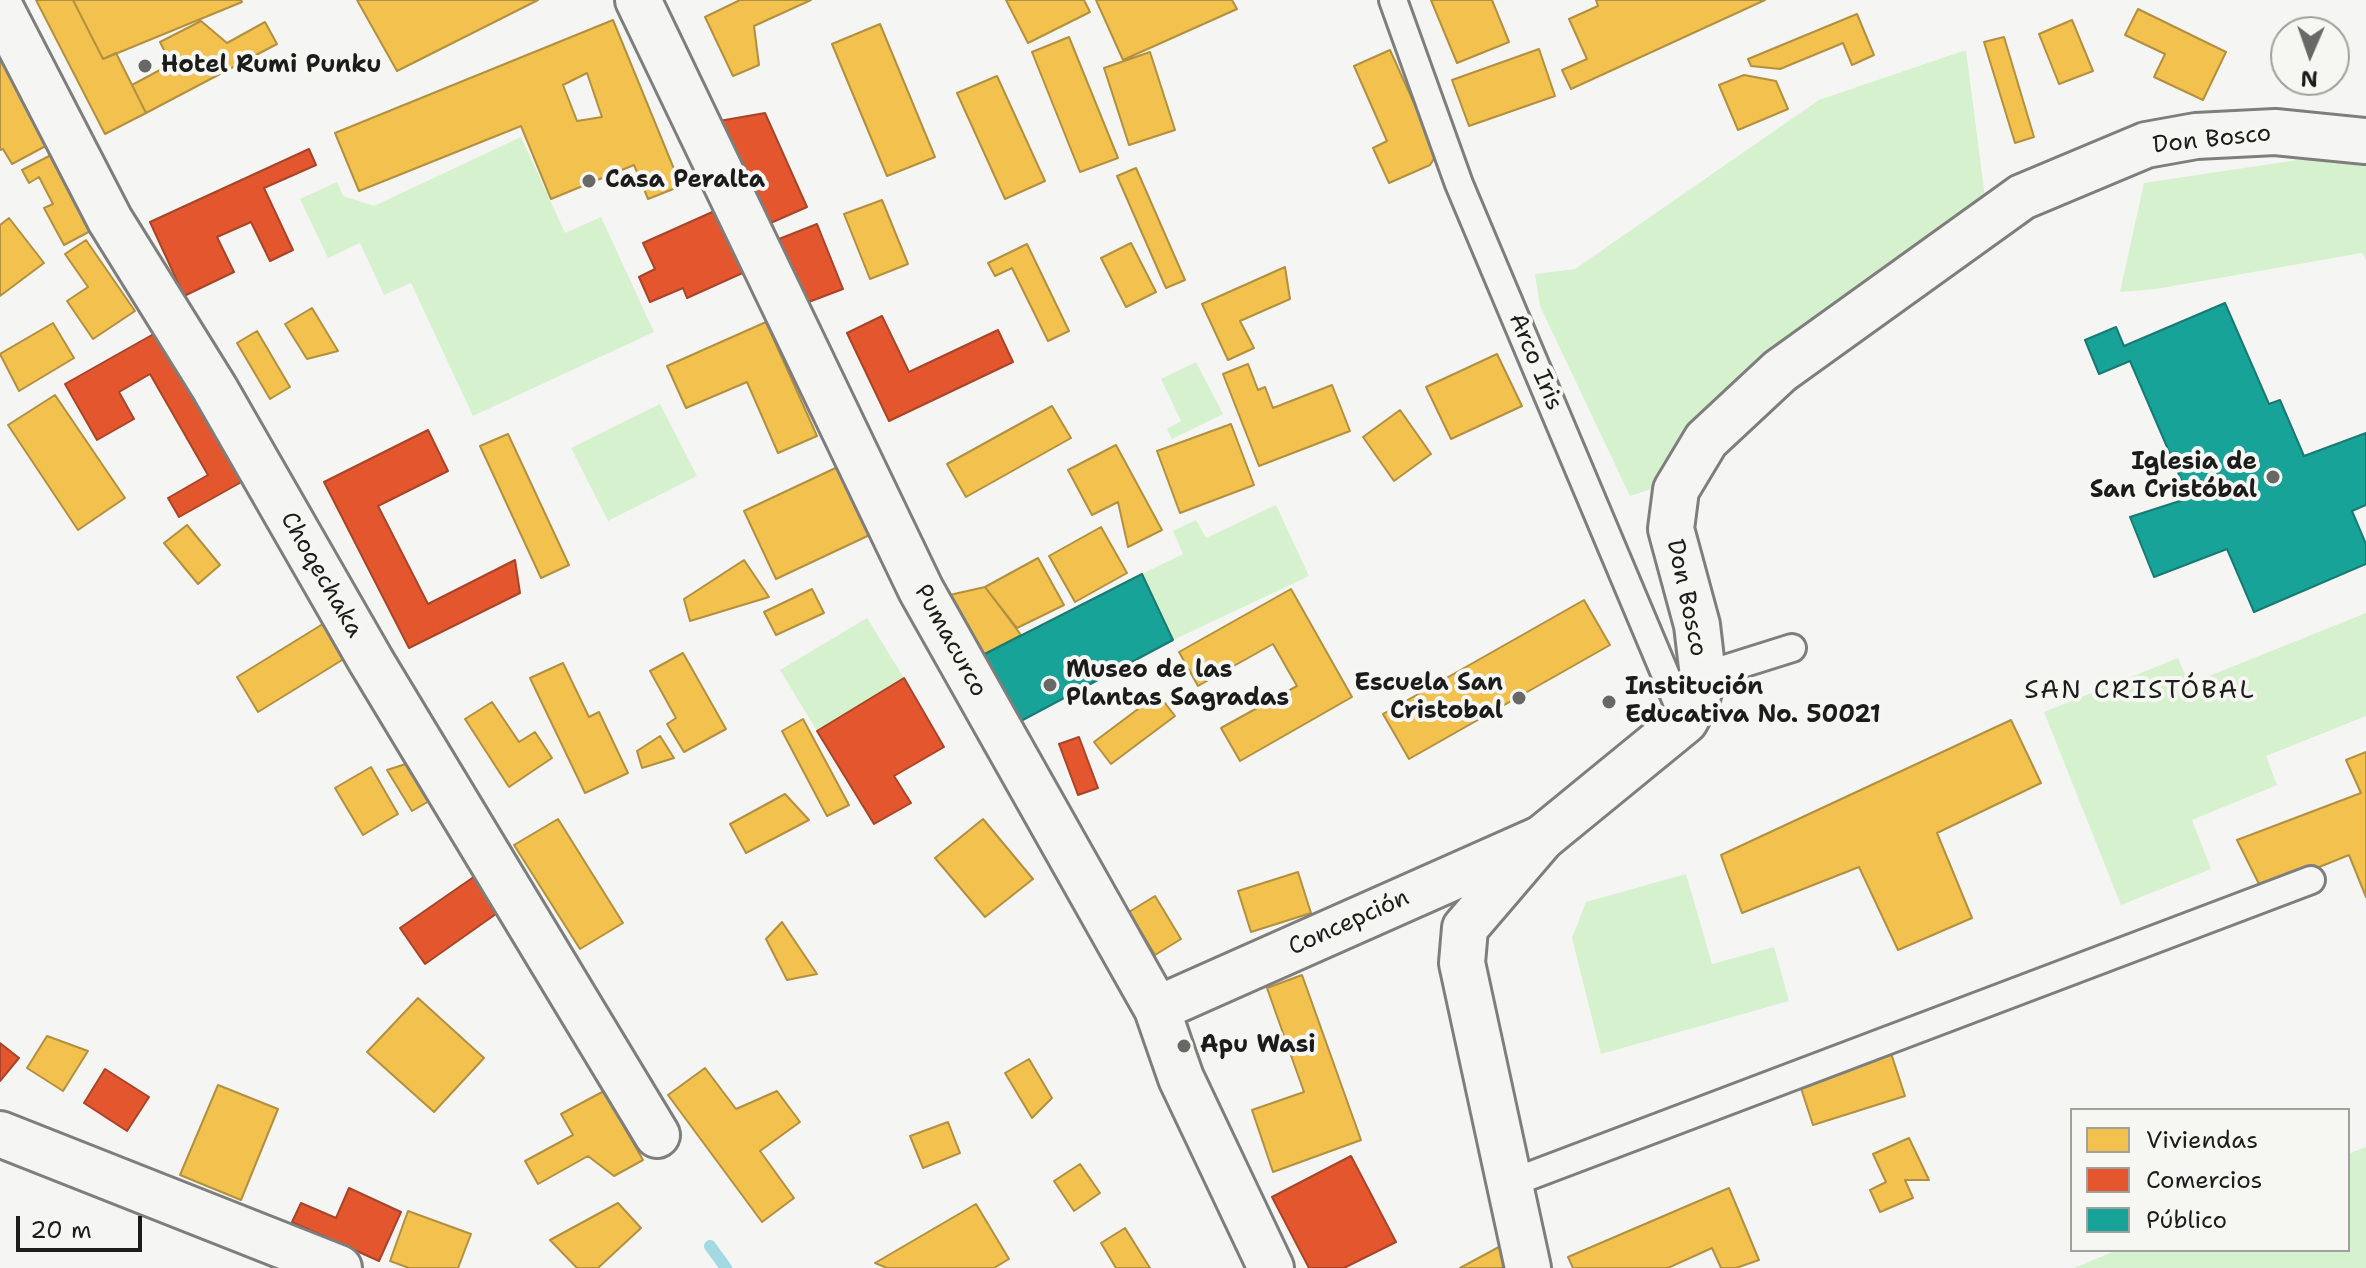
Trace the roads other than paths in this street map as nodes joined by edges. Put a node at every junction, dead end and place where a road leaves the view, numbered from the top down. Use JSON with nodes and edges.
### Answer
{"nodes":[{"id":1,"x":1393,"y":0,"type":"edge"},
{"id":2,"x":645,"y":2,"type":"edge"},
{"id":3,"x":0,"y":7,"type":"edge"},
{"id":4,"x":2366,"y":141,"type":"edge"},
{"id":5,"x":1792,"y":648,"type":"dead end"},
{"id":6,"x":1703,"y":676,"type":"junction"},
{"id":7,"x":1685,"y":721,"type":"junction"},
{"id":8,"x":1542,"y":838,"type":"junction"},
{"id":9,"x":2311,"y":880,"type":"dead end"},
{"id":10,"x":1157,"y":1009,"type":"junction"},
{"id":11,"x":0,"y":1134,"type":"edge"},
{"id":12,"x":657,"y":1135,"type":"dead end"},
{"id":13,"x":1511,"y":1183,"type":"junction"},
{"id":14,"x":339,"y":1268,"type":"edge"},
{"id":15,"x":1271,"y":1268,"type":"edge"},
{"id":16,"x":1528,"y":1268,"type":"edge"}],
"edges":[{"from":1,"to":7,"type":"lane","name":"Arco Iris"},
{"from":2,"to":10,"type":"street","name":"Pumacurco"},
{"from":3,"to":12,"type":"street","name":"Choqechaka"},
{"from":4,"to":6,"type":"street","name":"Don Bosco"},
{"from":5,"to":6,"type":"lane"},
{"from":6,"to":7,"type":"street","name":"Don Bosco"},
{"from":7,"to":8,"type":"street","name":"Don Bosco"},
{"from":8,"to":10,"type":"street","name":"Concepción"},
{"from":8,"to":13,"type":"street","name":"Don Bosco"},
{"from":9,"to":13,"type":"lane"},
{"from":10,"to":15,"type":"street","name":"Pumacurco"},
{"from":11,"to":14,"type":"street"},
{"from":13,"to":16,"type":"street","name":"Don Bosco"}]}
